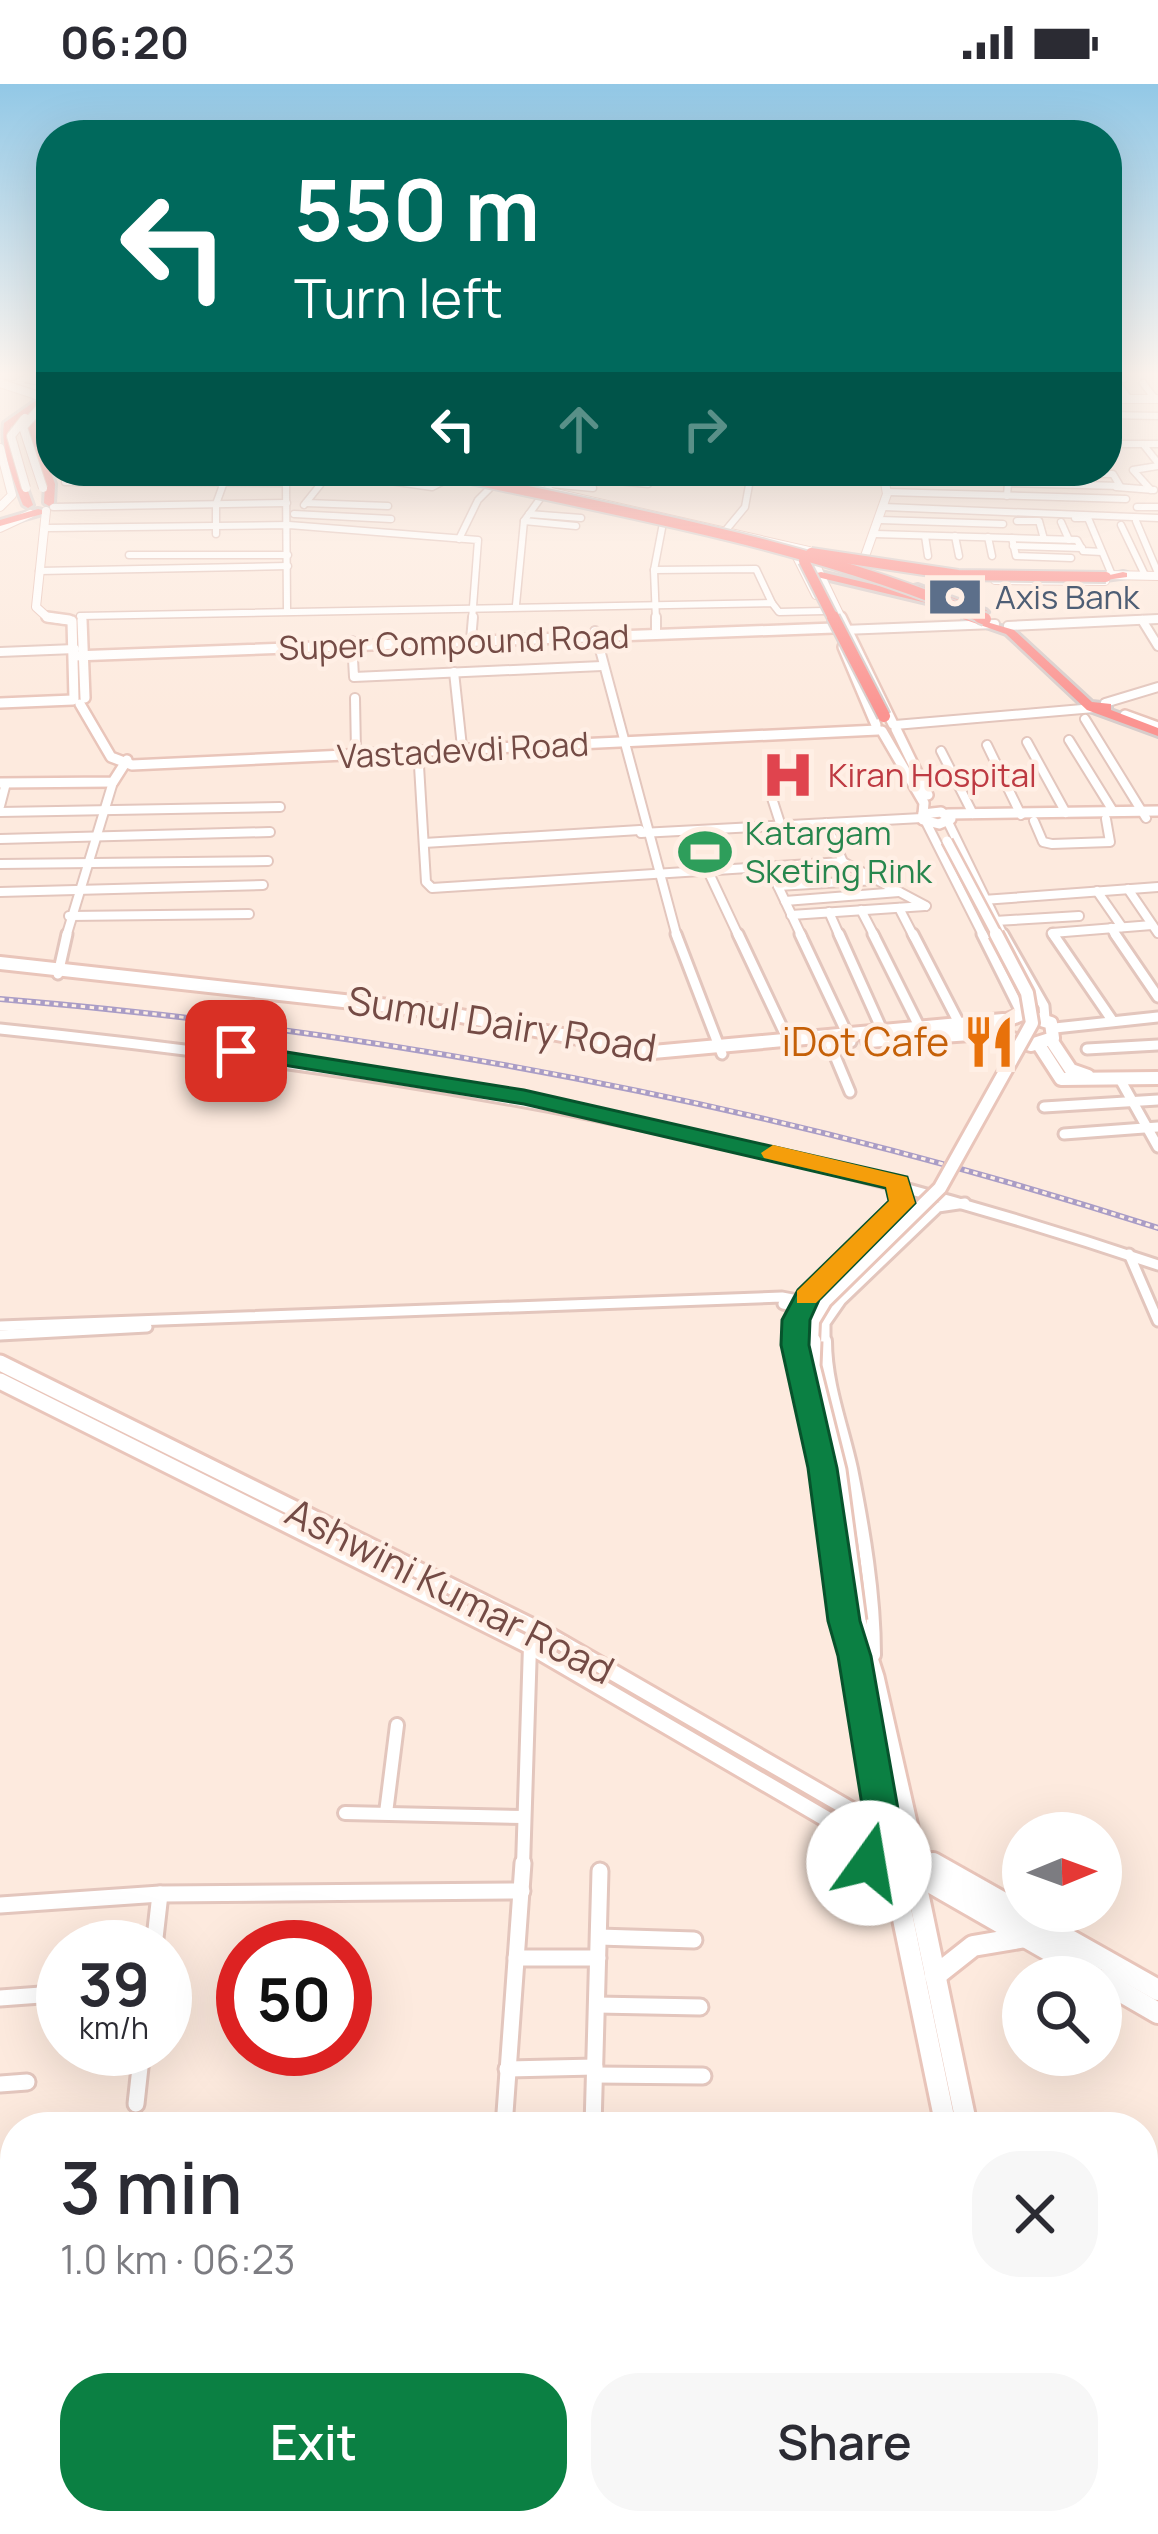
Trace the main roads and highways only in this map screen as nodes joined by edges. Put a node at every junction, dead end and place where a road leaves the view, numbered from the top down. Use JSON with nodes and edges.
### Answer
{"nodes":[{"id":1,"x":18,"y":485,"type":"edge"},
{"id":2,"x":39,"y":486,"type":"edge"},
{"id":3,"x":503,"y":486,"type":"edge"},
{"id":4,"x":509,"y":486,"type":"edge"},
{"id":5,"x":40,"y":500,"type":"junction"},
{"id":6,"x":0,"y":518,"type":"edge"},
{"id":7,"x":777,"y":547,"type":"junction"},
{"id":8,"x":801,"y":556,"type":"junction"},
{"id":9,"x":825,"y":562,"type":"road end"},
{"id":10,"x":1114,"y":576,"type":"road end"},
{"id":11,"x":994,"y":622,"type":"junction"},
{"id":12,"x":885,"y":725,"type":"road end"},
{"id":13,"x":1158,"y":728,"type":"edge"}],
"edges":[{"from":1,"to":5,"type":"highway"},
{"from":2,"to":5,"type":"highway"},
{"from":3,"to":8,"type":"highway","bridge":true},
{"from":4,"to":7,"type":"highway","bridge":true},
{"from":5,"to":6,"type":"highway"},
{"from":7,"to":10,"type":"highway","bridge":true},
{"from":7,"to":11,"type":"highway","bridge":true},
{"from":8,"to":11,"type":"highway","bridge":true},
{"from":8,"to":12,"type":"highway","bridge":true},
{"from":9,"to":11,"type":"highway"},
{"from":11,"to":13,"type":"highway"}]}
